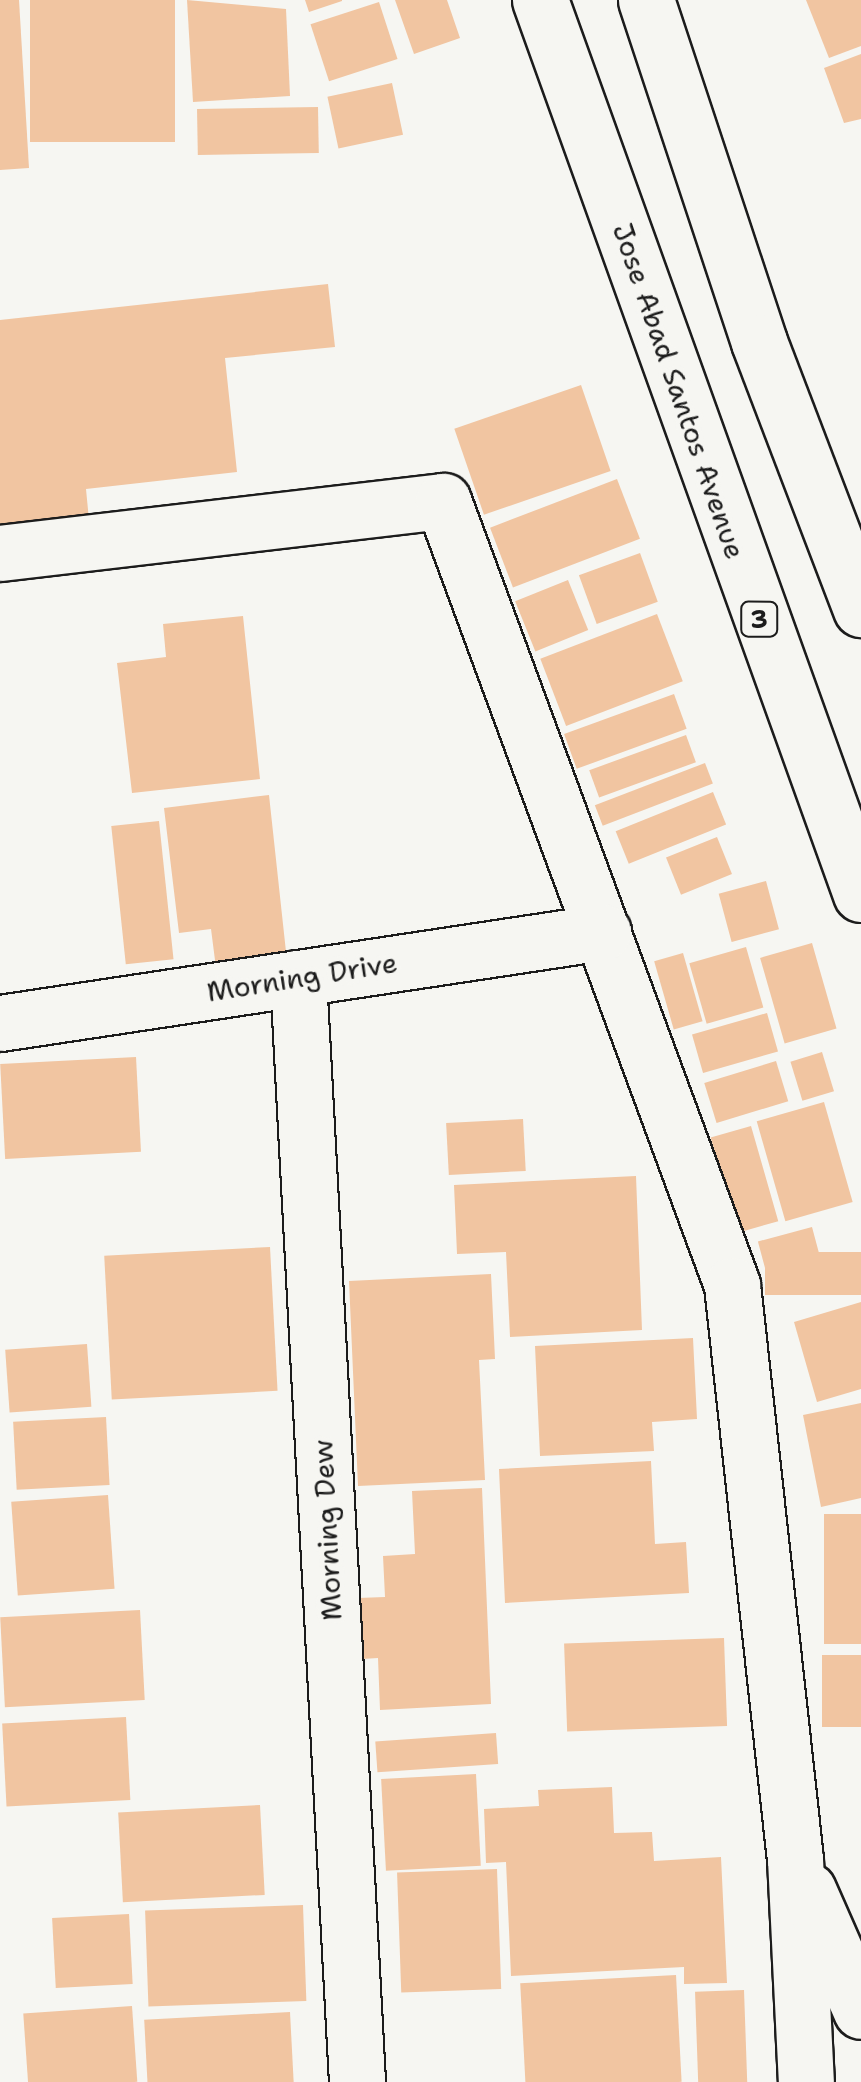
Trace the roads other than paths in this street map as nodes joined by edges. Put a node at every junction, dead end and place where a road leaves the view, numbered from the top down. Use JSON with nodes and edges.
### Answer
{"nodes":[{"id":1,"x":540,"y":0,"type":"edge"},
{"id":2,"x":646,"y":0,"type":"edge"},
{"id":3,"x":0,"y":554,"type":"edge"},
{"id":4,"x":861,"y":610,"type":"edge"},
{"id":5,"x":861,"y":894,"type":"edge"},
{"id":6,"x":603,"y":932,"type":"junction"},
{"id":7,"x":298,"y":978,"type":"junction"},
{"id":8,"x":0,"y":1023,"type":"edge"},
{"id":9,"x":795,"y":1860,"type":"junction"},
{"id":10,"x":861,"y":2011,"type":"edge"},
{"id":11,"x":357,"y":2082,"type":"edge"},
{"id":12,"x":806,"y":2082,"type":"edge"}],
"edges":[{"from":1,"to":5,"type":"main road","name":"Jose Abad Santos Avenue","number":"3"},
{"from":2,"to":4,"type":"main road"},
{"from":3,"to":6,"type":"main road"},
{"from":6,"to":7,"type":"main road","name":"Morning Drive"},
{"from":6,"to":9,"type":"main road"},
{"from":7,"to":8,"type":"main road","name":"Morning Drive"},
{"from":7,"to":11,"type":"main road","name":"Morning Dew"},
{"from":9,"to":10,"type":"main road"},
{"from":9,"to":12,"type":"main road"}]}
